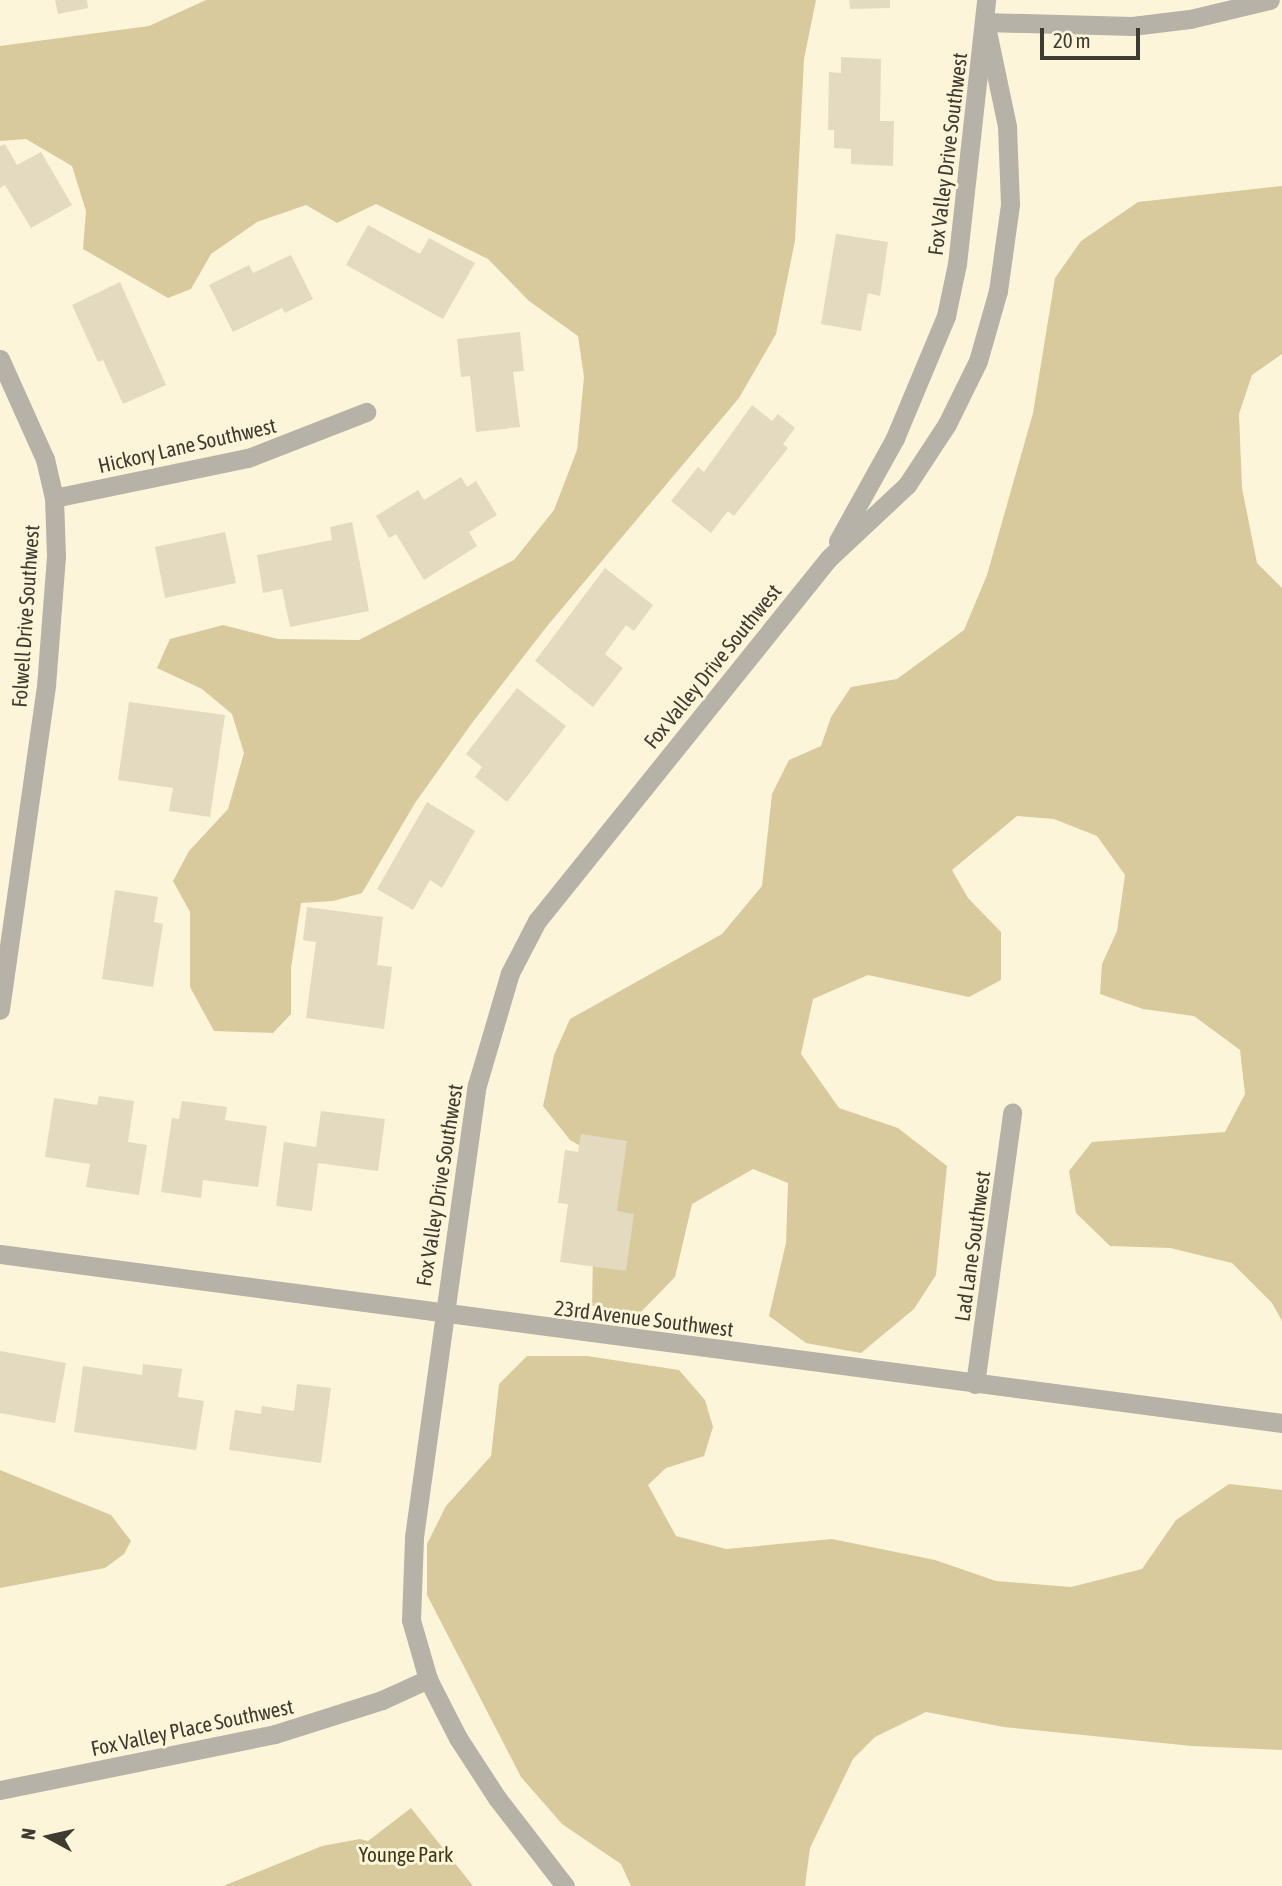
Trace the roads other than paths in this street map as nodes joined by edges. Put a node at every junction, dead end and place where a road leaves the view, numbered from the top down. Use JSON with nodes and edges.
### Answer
{"nodes":[{"id":1,"x":986,"y":0,"type":"edge"},
{"id":2,"x":1270,"y":0,"type":"edge"},
{"id":3,"x":985,"y":22,"type":"junction"},
{"id":4,"x":0,"y":359,"type":"edge"},
{"id":5,"x":366,"y":412,"type":"dead end"},
{"id":6,"x":54,"y":498,"type":"junction"},
{"id":7,"x":829,"y":558,"type":"junction"},
{"id":8,"x":0,"y":1010,"type":"edge"},
{"id":9,"x":1013,"y":1113,"type":"dead end"},
{"id":10,"x":0,"y":1254,"type":"edge"},
{"id":11,"x":442,"y":1315,"type":"junction"},
{"id":12,"x":975,"y":1384,"type":"junction"},
{"id":13,"x":1282,"y":1423,"type":"edge"},
{"id":14,"x":428,"y":1679,"type":"junction"},
{"id":15,"x":0,"y":1790,"type":"edge"},
{"id":16,"x":565,"y":1886,"type":"edge"}],
"edges":[{"from":1,"to":3,"type":"street","name":"Fox Valley Drive Southwest"},
{"from":2,"to":3,"type":"street"},
{"from":3,"to":7,"type":"street","name":"Fox Valley Drive Southwest"},
{"from":3,"to":7,"type":"street","name":"Fox Valley Drive Southwest"},
{"from":4,"to":6,"type":"street","name":"Folwell Drive Southwest"},
{"from":5,"to":6,"type":"street","name":"Hickory Lane Southwest"},
{"from":6,"to":8,"type":"street","name":"Folwell Drive Southwest"},
{"from":7,"to":11,"type":"street","name":"Fox Valley Drive Southwest"},
{"from":9,"to":12,"type":"street","name":"Lad Lane Southwest"},
{"from":10,"to":11,"type":"street","name":"23rd Avenue Southwest"},
{"from":11,"to":12,"type":"street","name":"23rd Avenue Southwest"},
{"from":11,"to":14,"type":"street","name":"Fox Valley Drive Southwest"},
{"from":12,"to":13,"type":"street","name":"23rd Avenue Southwest"},
{"from":14,"to":15,"type":"street","name":"Fox Valley Place Southwest"},
{"from":14,"to":16,"type":"street","name":"Fox Valley Drive Southwest"}]}
